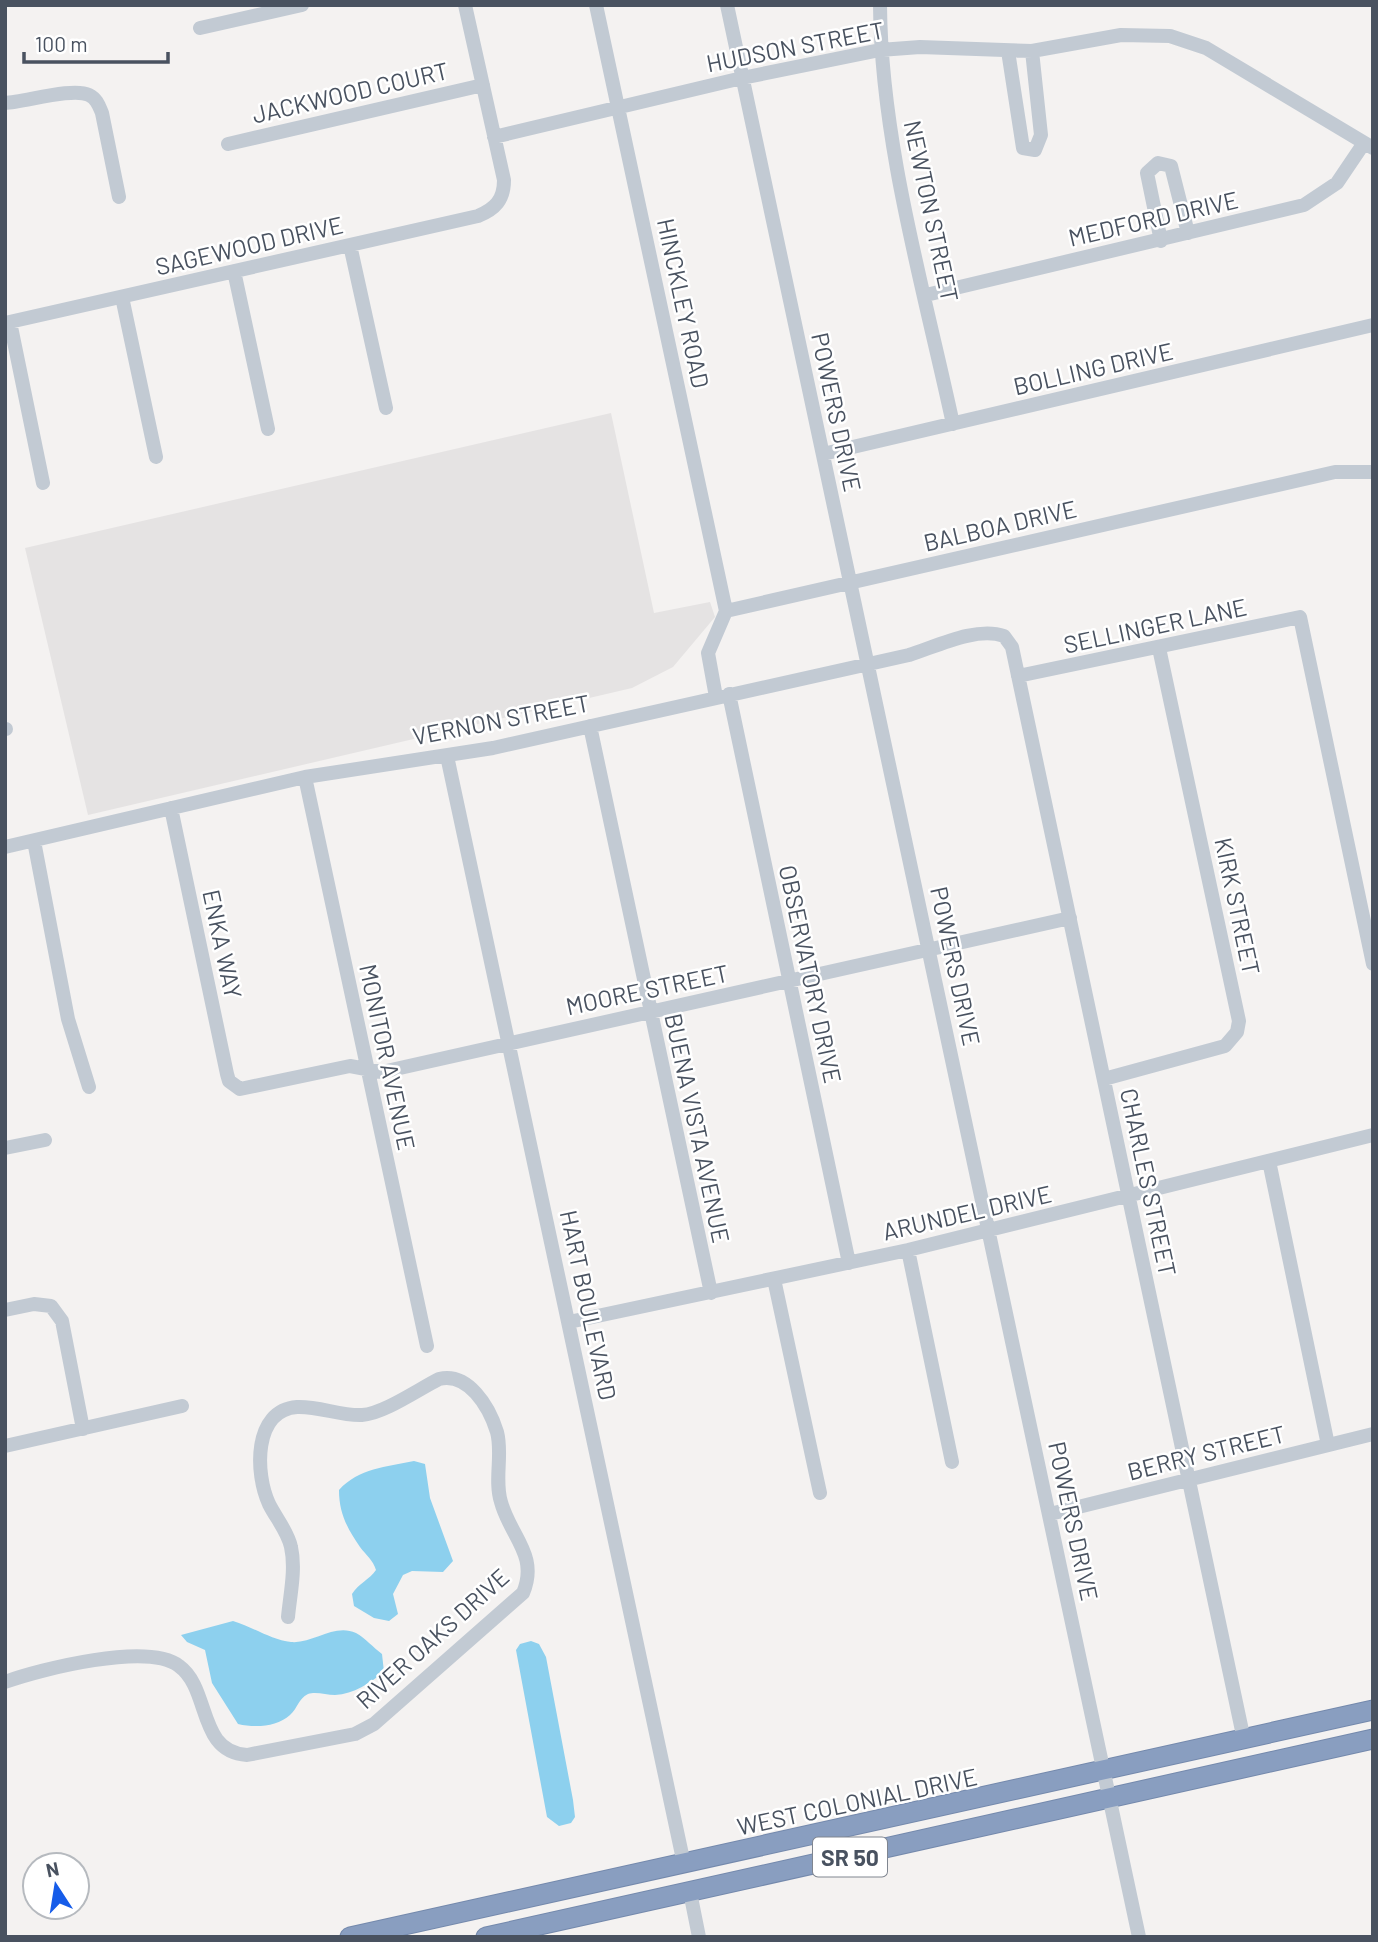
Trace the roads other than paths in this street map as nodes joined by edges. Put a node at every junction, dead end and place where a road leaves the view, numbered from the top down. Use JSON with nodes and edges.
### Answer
{"nodes":[{"id":1,"x":302,"y":5,"type":"edge"},
{"id":2,"x":465,"y":5,"type":"edge"},
{"id":3,"x":597,"y":5,"type":"edge"},
{"id":4,"x":727,"y":5,"type":"edge"},
{"id":5,"x":880,"y":5,"type":"edge"},
{"id":6,"x":200,"y":28,"type":"dead end"},
{"id":7,"x":880,"y":50,"type":"junction"},
{"id":8,"x":1008,"y":51,"type":"junction"},
{"id":9,"x":1031,"y":51,"type":"junction"},
{"id":10,"x":742,"y":78,"type":"junction"},
{"id":11,"x":483,"y":85,"type":"junction"},
{"id":12,"x":5,"y":103,"type":"edge"},
{"id":13,"x":618,"y":107,"type":"junction"},
{"id":14,"x":494,"y":136,"type":"junction"},
{"id":15,"x":228,"y":144,"type":"dead end"},
{"id":16,"x":1368,"y":146,"type":"edge"},
{"id":17,"x":119,"y":197,"type":"dead end"},
{"id":18,"x":1188,"y":233,"type":"junction"},
{"id":19,"x":1161,"y":241,"type":"junction"},
{"id":20,"x":350,"y":245,"type":"junction"},
{"id":21,"x":234,"y":271,"type":"junction"},
{"id":22,"x":926,"y":295,"type":"junction"},
{"id":23,"x":122,"y":297,"type":"junction"},
{"id":24,"x":8,"y":323,"type":"edge"},
{"id":25,"x":1373,"y":325,"type":"edge"},
{"id":26,"x":386,"y":408,"type":"dead end"},
{"id":27,"x":953,"y":424,"type":"junction"},
{"id":28,"x":268,"y":429,"type":"dead end"},
{"id":29,"x":823,"y":454,"type":"junction"},
{"id":30,"x":156,"y":457,"type":"dead end"},
{"id":31,"x":1373,"y":472,"type":"edge"},
{"id":32,"x":43,"y":483,"type":"dead end"},
{"id":33,"x":851,"y":583,"type":"junction"},
{"id":34,"x":726,"y":611,"type":"junction"},
{"id":35,"x":1003,"y":636,"type":"joint"},
{"id":36,"x":1159,"y":648,"type":"junction"},
{"id":37,"x":868,"y":663,"type":"junction"},
{"id":38,"x":1018,"y":676,"type":"junction"},
{"id":39,"x":722,"y":695,"type":"junction"},
{"id":40,"x":590,"y":726,"type":"junction"},
{"id":41,"x":447,"y":756,"type":"junction"},
{"id":42,"x":305,"y":777,"type":"junction"},
{"id":43,"x":171,"y":808,"type":"junction"},
{"id":44,"x":34,"y":841,"type":"junction"},
{"id":45,"x":5,"y":847,"type":"edge"},
{"id":46,"x":1070,"y":918,"type":"junction"},
{"id":47,"x":929,"y":949,"type":"junction"},
{"id":48,"x":1373,"y":964,"type":"edge"},
{"id":49,"x":789,"y":981,"type":"junction"},
{"id":50,"x":649,"y":1012,"type":"junction"},
{"id":51,"x":509,"y":1042,"type":"junction"},
{"id":52,"x":367,"y":1070,"type":"junction"},
{"id":53,"x":1104,"y":1079,"type":"junction"},
{"id":54,"x":89,"y":1087,"type":"dead end"},
{"id":55,"x":234,"y":1087,"type":"joint"},
{"id":56,"x":1373,"y":1135,"type":"edge"},
{"id":57,"x":45,"y":1140,"type":"dead end"},
{"id":58,"x":5,"y":1148,"type":"edge"},
{"id":59,"x":1269,"y":1161,"type":"junction"},
{"id":60,"x":1129,"y":1197,"type":"junction"},
{"id":61,"x":990,"y":1231,"type":"junction"},
{"id":62,"x":908,"y":1250,"type":"junction"},
{"id":63,"x":849,"y":1263,"type":"junction"},
{"id":64,"x":774,"y":1279,"type":"junction"},
{"id":65,"x":710,"y":1293,"type":"junction"},
{"id":66,"x":5,"y":1310,"type":"edge"},
{"id":67,"x":569,"y":1322,"type":"junction"},
{"id":68,"x":427,"y":1346,"type":"dead end"},
{"id":69,"x":182,"y":1406,"type":"dead end"},
{"id":70,"x":83,"y":1429,"type":"junction"},
{"id":71,"x":1373,"y":1434,"type":"edge"},
{"id":72,"x":1328,"y":1445,"type":"junction"},
{"id":73,"x":5,"y":1446,"type":"edge"},
{"id":74,"x":952,"y":1462,"type":"dead end"},
{"id":75,"x":1191,"y":1480,"type":"junction"},
{"id":76,"x":820,"y":1493,"type":"dead end"},
{"id":77,"x":1049,"y":1514,"type":"junction"},
{"id":78,"x":288,"y":1617,"type":"dead end"},
{"id":79,"x":5,"y":1682,"type":"edge"},
{"id":80,"x":1373,"y":1710,"type":"edge"},
{"id":81,"x":1373,"y":1739,"type":"edge"},
{"id":82,"x":1244,"y":1740,"type":"junction"},
{"id":83,"x":1104,"y":1771,"type":"junction"},
{"id":84,"x":1110,"y":1800,"type":"junction"},
{"id":85,"x":782,"y":1842,"type":"junction"},
{"id":86,"x":684,"y":1864,"type":"junction"},
{"id":87,"x":690,"y":1892,"type":"junction"},
{"id":88,"x":591,"y":1914,"type":"junction"},
{"id":89,"x":442,"y":1917,"type":"junction"},
{"id":90,"x":350,"y":1937,"type":"edge"},
{"id":91,"x":395,"y":1937,"type":"edge"},
{"id":92,"x":486,"y":1937,"type":"edge"},
{"id":93,"x":699,"y":1937,"type":"edge"},
{"id":94,"x":1139,"y":1937,"type":"edge"}],
"edges":[{"from":1,"to":6,"type":"street"},
{"from":2,"to":11,"type":"street"},
{"from":3,"to":13,"type":"street","name":"HINCKLEY ROAD"},
{"from":4,"to":10,"type":"street","name":"POWERS DRIVE"},
{"from":5,"to":7,"type":"street","name":"NEWTON STREET"},
{"from":7,"to":8,"type":"street","name":"HUDSON STREET"},
{"from":7,"to":10,"type":"street","name":"HUDSON STREET"},
{"from":7,"to":22,"type":"street","name":"NEWTON STREET"},
{"from":8,"to":9,"type":"street","name":"HUDSON STREET"},
{"from":8,"to":9,"type":"street"},
{"from":9,"to":16,"type":"street","name":"HUDSON STREET"},
{"from":10,"to":13,"type":"street","name":"HUDSON STREET"},
{"from":10,"to":29,"type":"street","name":"POWERS DRIVE"},
{"from":11,"to":14,"type":"street"},
{"from":11,"to":15,"type":"street","name":"JACKWOOD COURT"},
{"from":12,"to":17,"type":"street"},
{"from":13,"to":14,"type":"street","name":"HUDSON STREET"},
{"from":13,"to":34,"type":"street","name":"HINCKLEY ROAD"},
{"from":14,"to":20,"type":"street","name":"SAGEWOOD DRIVE"},
{"from":16,"to":18,"type":"street","name":"MEDFORD DRIVE"},
{"from":18,"to":19,"type":"street","name":"MEDFORD DRIVE"},
{"from":18,"to":19,"type":"street"},
{"from":19,"to":22,"type":"street","name":"MEDFORD DRIVE"},
{"from":20,"to":21,"type":"street","name":"SAGEWOOD DRIVE"},
{"from":20,"to":26,"type":"street"},
{"from":21,"to":23,"type":"street","name":"SAGEWOOD DRIVE"},
{"from":21,"to":28,"type":"street"},
{"from":22,"to":27,"type":"street","name":"NEWTON STREET"},
{"from":23,"to":24,"type":"street","name":"SAGEWOOD DRIVE"},
{"from":23,"to":30,"type":"street"},
{"from":24,"to":32,"type":"street"},
{"from":25,"to":27,"type":"street","name":"BOLLING DRIVE"},
{"from":27,"to":29,"type":"street","name":"BOLLING DRIVE"},
{"from":29,"to":33,"type":"street","name":"POWERS DRIVE"},
{"from":31,"to":33,"type":"street","name":"BALBOA DRIVE"},
{"from":33,"to":34,"type":"street","name":"BALBOA DRIVE"},
{"from":33,"to":37,"type":"street","name":"POWERS DRIVE"},
{"from":34,"to":39,"type":"street"},
{"from":35,"to":37,"type":"street","name":"VERNON STREET"},
{"from":35,"to":38,"type":"street","name":"CHARLES STREET"},
{"from":36,"to":38,"type":"street","name":"SELLINGER LANE"},
{"from":36,"to":48,"type":"street","name":"SELLINGER LANE"},
{"from":36,"to":53,"type":"street","name":"KIRK STREET"},
{"from":37,"to":39,"type":"street","name":"VERNON STREET"},
{"from":37,"to":47,"type":"street","name":"POWERS DRIVE"},
{"from":38,"to":46,"type":"street","name":"CHARLES STREET"},
{"from":39,"to":40,"type":"street","name":"VERNON STREET"},
{"from":39,"to":49,"type":"street","name":"OBSERVATORY DRIVE"},
{"from":40,"to":41,"type":"street","name":"VERNON STREET"},
{"from":40,"to":50,"type":"street","name":"BUENA VISTA AVENUE"},
{"from":41,"to":42,"type":"street","name":"VERNON STREET"},
{"from":41,"to":51,"type":"street","name":"HART BOULEVARD"},
{"from":42,"to":43,"type":"street","name":"VERNON STREET"},
{"from":42,"to":52,"type":"street","name":"MONITOR AVENUE"},
{"from":43,"to":44,"type":"street","name":"VERNON STREET"},
{"from":43,"to":55,"type":"street","name":"ENKA WAY"},
{"from":44,"to":45,"type":"street","name":"VERNON STREET"},
{"from":44,"to":54,"type":"street"},
{"from":46,"to":47,"type":"street","name":"MOORE STREET"},
{"from":46,"to":53,"type":"street","name":"CHARLES STREET"},
{"from":47,"to":49,"type":"street","name":"MOORE STREET"},
{"from":47,"to":61,"type":"street","name":"POWERS DRIVE"},
{"from":49,"to":50,"type":"street","name":"MOORE STREET"},
{"from":49,"to":63,"type":"street","name":"OBSERVATORY DRIVE"},
{"from":50,"to":51,"type":"street","name":"MOORE STREET"},
{"from":50,"to":65,"type":"street","name":"BUENA VISTA AVENUE"},
{"from":51,"to":52,"type":"street","name":"MOORE STREET"},
{"from":51,"to":67,"type":"street","name":"HART BOULEVARD"},
{"from":52,"to":55,"type":"street","name":"MOORE STREET"},
{"from":52,"to":68,"type":"street","name":"MONITOR AVENUE"},
{"from":53,"to":60,"type":"street","name":"CHARLES STREET"},
{"from":56,"to":59,"type":"street","name":"ARUNDEL DRIVE"},
{"from":57,"to":58,"type":"street"},
{"from":59,"to":60,"type":"street","name":"ARUNDEL DRIVE"},
{"from":59,"to":72,"type":"street"},
{"from":60,"to":61,"type":"street","name":"ARUNDEL DRIVE"},
{"from":60,"to":75,"type":"street","name":"CHARLES STREET"},
{"from":61,"to":62,"type":"street","name":"ARUNDEL DRIVE"},
{"from":61,"to":77,"type":"street","name":"POWERS DRIVE"},
{"from":62,"to":63,"type":"street","name":"ARUNDEL DRIVE"},
{"from":62,"to":74,"type":"street"},
{"from":63,"to":64,"type":"street","name":"ARUNDEL DRIVE"},
{"from":64,"to":65,"type":"street","name":"ARUNDEL DRIVE"},
{"from":64,"to":76,"type":"street"},
{"from":65,"to":67,"type":"street","name":"ARUNDEL DRIVE"},
{"from":66,"to":70,"type":"street"},
{"from":67,"to":86,"type":"street","name":"HART BOULEVARD"},
{"from":69,"to":70,"type":"street"},
{"from":70,"to":73,"type":"street"},
{"from":71,"to":72,"type":"street","name":"BERRY STREET"},
{"from":72,"to":75,"type":"street","name":"BERRY STREET"},
{"from":75,"to":77,"type":"street","name":"BERRY STREET"},
{"from":75,"to":82,"type":"street","name":"CHARLES STREET"},
{"from":77,"to":83,"type":"street","name":"POWERS DRIVE"},
{"from":78,"to":79,"type":"street","name":"RIVER OAKS DRIVE"},
{"from":80,"to":82,"type":"highway","name":"WEST COLONIAL DRIVE","number":"SR 50"},
{"from":81,"to":84,"type":"highway","number":"SR 50"},
{"from":82,"to":83,"type":"highway","name":"WEST COLONIAL DRIVE","number":"SR 50"},
{"from":83,"to":84,"type":"street","name":"POWERS DRIVE"},
{"from":83,"to":85,"type":"highway","name":"WEST COLONIAL DRIVE","number":"SR 50"},
{"from":84,"to":87,"type":"highway","number":"SR 50"},
{"from":84,"to":94,"type":"street","name":"POWERS DRIVE"},
{"from":85,"to":86,"type":"highway","name":"WEST COLONIAL DRIVE","number":"SR 50"},
{"from":85,"to":87,"type":"highway"},
{"from":86,"to":88,"type":"highway"},
{"from":86,"to":89,"type":"highway","name":"WEST COLONIAL DRIVE","number":"SR 50"},
{"from":87,"to":88,"type":"highway","number":"SR 50"},
{"from":87,"to":93,"type":"street"},
{"from":88,"to":92,"type":"highway","number":"SR 50"},
{"from":89,"to":90,"type":"highway","name":"WEST COLONIAL DRIVE","number":"SR 50"},
{"from":89,"to":91,"type":"highway"}]}
